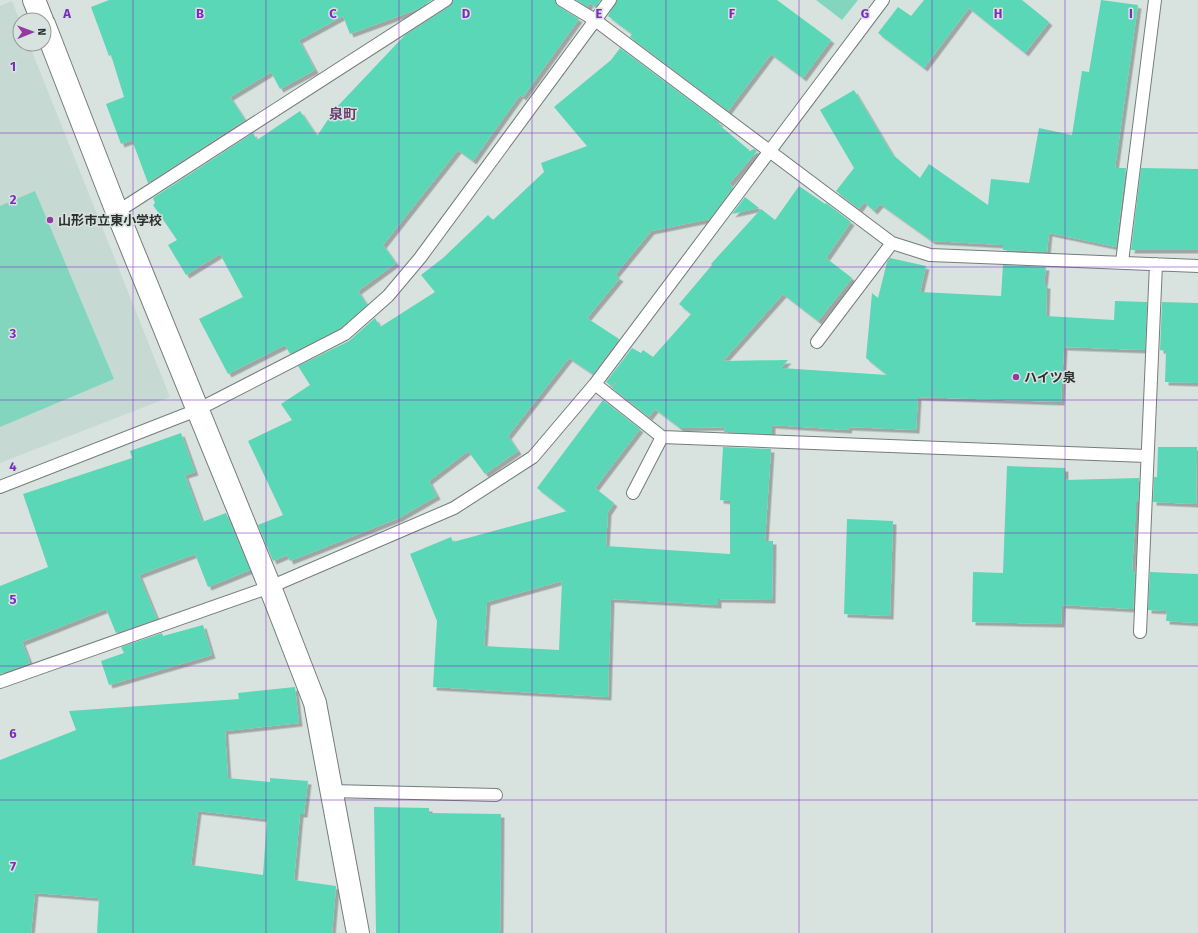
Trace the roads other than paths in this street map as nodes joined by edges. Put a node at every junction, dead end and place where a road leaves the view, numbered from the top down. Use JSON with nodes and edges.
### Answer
{"nodes":[{"id":1,"x":34,"y":0,"type":"edge"},
{"id":2,"x":446,"y":0,"type":"edge"},
{"id":3,"x":562,"y":0,"type":"edge"},
{"id":4,"x":610,"y":0,"type":"edge"},
{"id":5,"x":884,"y":0,"type":"edge"},
{"id":6,"x":1156,"y":0,"type":"edge"},
{"id":7,"x":39,"y":12,"type":"edge"},
{"id":8,"x":595,"y":20,"type":"junction"},
{"id":9,"x":52,"y":45,"type":"edge"},
{"id":10,"x":770,"y":151,"type":"junction"},
{"id":11,"x":117,"y":212,"type":"junction"},
{"id":12,"x":892,"y":243,"type":"junction"},
{"id":13,"x":1122,"y":262,"type":"junction"},
{"id":14,"x":1156,"y":264,"type":"junction"},
{"id":15,"x":1198,"y":266,"type":"edge"},
{"id":16,"x":817,"y":342,"type":"dead end"},
{"id":17,"x":595,"y":384,"type":"junction"},
{"id":18,"x":197,"y":410,"type":"junction"},
{"id":19,"x":662,"y":437,"type":"junction"},
{"id":20,"x":1146,"y":456,"type":"junction"},
{"id":21,"x":0,"y":487,"type":"edge"},
{"id":22,"x":633,"y":492,"type":"dead end"},
{"id":23,"x":270,"y":587,"type":"junction"},
{"id":24,"x":1140,"y":632,"type":"dead end"},
{"id":25,"x":0,"y":682,"type":"edge"},
{"id":26,"x":331,"y":791,"type":"junction"},
{"id":27,"x":496,"y":795,"type":"dead end"},
{"id":28,"x":358,"y":933,"type":"edge"}],
"edges":[{"from":1,"to":7,"type":"street"},
{"from":2,"to":11,"type":"lane"},
{"from":3,"to":8,"type":"lane"},
{"from":4,"to":8,"type":"lane"},
{"from":5,"to":10,"type":"lane"},
{"from":6,"to":13,"type":"lane"},
{"from":8,"to":10,"type":"lane"},
{"from":8,"to":18,"type":"lane"},
{"from":9,"to":11,"type":"street"},
{"from":10,"to":12,"type":"lane"},
{"from":10,"to":17,"type":"lane"},
{"from":11,"to":18,"type":"street"},
{"from":12,"to":13,"type":"lane"},
{"from":12,"to":16,"type":"lane"},
{"from":13,"to":14,"type":"lane"},
{"from":14,"to":15,"type":"lane"},
{"from":14,"to":20,"type":"lane"},
{"from":17,"to":19,"type":"lane"},
{"from":17,"to":23,"type":"lane"},
{"from":18,"to":21,"type":"lane"},
{"from":18,"to":23,"type":"street"},
{"from":19,"to":20,"type":"lane"},
{"from":19,"to":22,"type":"lane"},
{"from":20,"to":24,"type":"lane"},
{"from":23,"to":25,"type":"lane"},
{"from":23,"to":26,"type":"street"},
{"from":26,"to":27,"type":"lane"},
{"from":26,"to":28,"type":"street"}]}
